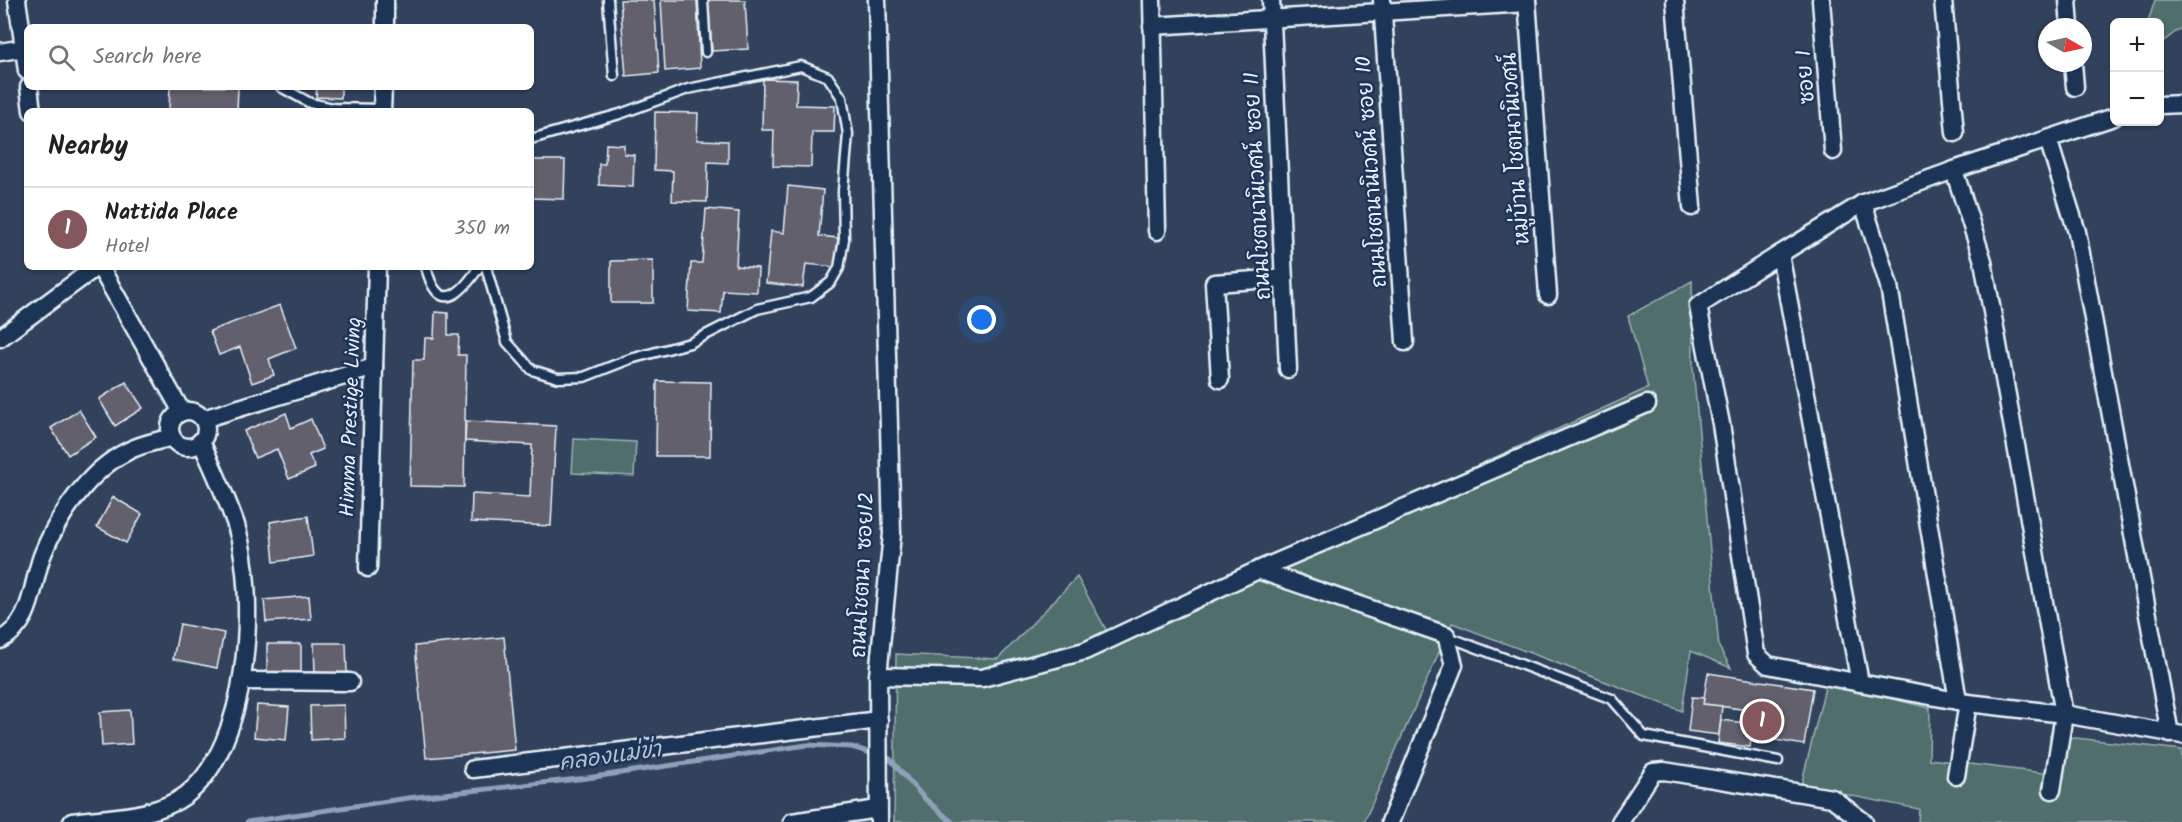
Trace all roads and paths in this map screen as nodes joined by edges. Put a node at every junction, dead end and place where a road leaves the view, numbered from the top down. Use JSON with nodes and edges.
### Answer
{"nodes":[{"id":1,"x":17,"y":0,"type":"edge"},
{"id":2,"x":386,"y":0,"type":"edge"},
{"id":3,"x":608,"y":0,"type":"edge"},
{"id":4,"x":702,"y":0,"type":"edge"},
{"id":5,"x":878,"y":0,"type":"edge"},
{"id":6,"x":1152,"y":0,"type":"edge"},
{"id":7,"x":1271,"y":0,"type":"edge"},
{"id":8,"x":1675,"y":0,"type":"edge"},
{"id":9,"x":1821,"y":0,"type":"edge"},
{"id":10,"x":1943,"y":0,"type":"edge"},
{"id":11,"x":2068,"y":0,"type":"edge"},
{"id":12,"x":1527,"y":1,"type":"edge"},
{"id":13,"x":1382,"y":6,"type":"edge"},
{"id":14,"x":2069,"y":18,"type":"edge"},
{"id":15,"x":1272,"y":19,"type":"junction"},
{"id":16,"x":385,"y":24,"type":"edge"},
{"id":17,"x":1152,"y":26,"type":"junction"},
{"id":18,"x":24,"y":48,"type":"joint"},
{"id":19,"x":0,"y":52,"type":"edge"},
{"id":20,"x":706,"y":52,"type":"dead end"},
{"id":21,"x":2074,"y":72,"type":"edge"},
{"id":22,"x":614,"y":76,"type":"dead end"},
{"id":23,"x":2075,"y":87,"type":"dead end"},
{"id":24,"x":29,"y":90,"type":"edge"},
{"id":25,"x":286,"y":90,"type":"edge"},
{"id":26,"x":383,"y":90,"type":"edge"},
{"id":27,"x":2182,"y":104,"type":"edge"},
{"id":28,"x":2164,"y":105,"type":"edge"},
{"id":29,"x":32,"y":108,"type":"edge"},
{"id":30,"x":333,"y":108,"type":"edge"},
{"id":31,"x":382,"y":108,"type":"edge"},
{"id":32,"x":2110,"y":119,"type":"edge"},
{"id":33,"x":1955,"y":133,"type":"dead end"},
{"id":34,"x":534,"y":138,"type":"edge"},
{"id":35,"x":2048,"y":139,"type":"junction"},
{"id":36,"x":1833,"y":151,"type":"dead end"},
{"id":37,"x":1954,"y":170,"type":"junction"},
{"id":38,"x":1863,"y":203,"type":"junction"},
{"id":39,"x":1692,"y":207,"type":"dead end"},
{"id":40,"x":1157,"y":231,"type":"dead end"},
{"id":41,"x":1779,"y":254,"type":"junction"},
{"id":42,"x":94,"y":270,"type":"edge"},
{"id":43,"x":100,"y":270,"type":"edge"},
{"id":44,"x":377,"y":270,"type":"edge"},
{"id":45,"x":427,"y":270,"type":"edge"},
{"id":46,"x":477,"y":270,"type":"edge"},
{"id":47,"x":487,"y":270,"type":"edge"},
{"id":48,"x":1284,"y":278,"type":"junction"},
{"id":49,"x":1548,"y":295,"type":"dead end"},
{"id":50,"x":0,"y":338,"type":"edge"},
{"id":51,"x":1405,"y":342,"type":"dead end"},
{"id":52,"x":374,"y":367,"type":"junction"},
{"id":53,"x":1288,"y":369,"type":"dead end"},
{"id":54,"x":1220,"y":379,"type":"dead end"},
{"id":55,"x":1647,"y":404,"type":"dead end"},
{"id":56,"x":182,"y":412,"type":"junction"},
{"id":57,"x":203,"y":419,"type":"junction"},
{"id":58,"x":172,"y":437,"type":"junction"},
{"id":59,"x":201,"y":441,"type":"junction"},
{"id":60,"x":368,"y":568,"type":"dead end"},
{"id":61,"x":1258,"y":570,"type":"junction"},
{"id":62,"x":1446,"y":635,"type":"junction"},
{"id":63,"x":0,"y":640,"type":"edge"},
{"id":64,"x":878,"y":676,"type":"junction"},
{"id":65,"x":242,"y":681,"type":"junction"},
{"id":66,"x":350,"y":682,"type":"dead end"},
{"id":67,"x":1860,"y":683,"type":"junction"},
{"id":68,"x":1963,"y":702,"type":"junction"},
{"id":69,"x":2064,"y":714,"type":"junction"},
{"id":70,"x":879,"y":720,"type":"junction"},
{"id":71,"x":2176,"y":734,"type":"edge"},
{"id":72,"x":1778,"y":761,"type":"dead end"},
{"id":73,"x":473,"y":769,"type":"dead end"},
{"id":74,"x":1956,"y":776,"type":"dead end"},
{"id":75,"x":2052,"y":790,"type":"dead end"},
{"id":76,"x":879,"y":816,"type":"edge"},
{"id":77,"x":72,"y":822,"type":"edge"},
{"id":78,"x":792,"y":822,"type":"edge"},
{"id":79,"x":1390,"y":822,"type":"edge"},
{"id":80,"x":1620,"y":822,"type":"edge"},
{"id":81,"x":1864,"y":822,"type":"edge"}],
"edges":[{"from":1,"to":18,"type":"street"},
{"from":2,"to":16,"type":"street"},
{"from":3,"to":22,"type":"lane"},
{"from":4,"to":20,"type":"lane"},
{"from":5,"to":64,"type":"street","name":"ถนนโชตนา ซอย12"},
{"from":6,"to":17,"type":"street"},
{"from":7,"to":15,"type":"street","name":"ถนนโชตนานิเวศน์ ซอย 11"},
{"from":8,"to":39,"type":"street"},
{"from":9,"to":36,"type":"street","name":"ซอย 1"},
{"from":10,"to":33,"type":"street"},
{"from":11,"to":14,"type":"street"},
{"from":12,"to":13,"type":"street"},
{"from":12,"to":49,"type":"street","name":"หมู่บ้าน โชตนานิเวศน์"},
{"from":13,"to":15,"type":"street"},
{"from":13,"to":51,"type":"street","name":"ถนนโชตนานิเวศน์ ซอย 10"},
{"from":15,"to":17,"type":"street"},
{"from":15,"to":48,"type":"street","name":"ถนนโชตนานิเวศน์ ซอย 11"},
{"from":17,"to":40,"type":"street"},
{"from":18,"to":19,"type":"street"},
{"from":21,"to":23,"type":"street"},
{"from":24,"to":29,"type":"street"},
{"from":25,"to":30,"type":"lane"},
{"from":26,"to":31,"type":"street"},
{"from":27,"to":28,"type":"street"},
{"from":32,"to":35,"type":"street"},
{"from":34,"to":47,"type":"lane"},
{"from":35,"to":37,"type":"street"},
{"from":35,"to":71,"type":"street"},
{"from":37,"to":38,"type":"street"},
{"from":37,"to":69,"type":"street"},
{"from":38,"to":41,"type":"street"},
{"from":38,"to":68,"type":"street"},
{"from":41,"to":67,"type":"street"},
{"from":41,"to":67,"type":"street"},
{"from":42,"to":50,"type":"street"},
{"from":43,"to":56,"type":"street"},
{"from":44,"to":52,"type":"street","name":"Himma Prestige Living"},
{"from":45,"to":46,"type":"lane"},
{"from":48,"to":53,"type":"street","name":"ถนนโชตนานิเวศน์ ซอย 11"},
{"from":48,"to":54,"type":"street"},
{"from":52,"to":57,"type":"street"},
{"from":52,"to":60,"type":"street","name":"Himma Prestige Living"},
{"from":55,"to":61,"type":"street","name":"ถนนโชตนา ซอย12"},
{"from":56,"to":57,"type":"street"},
{"from":56,"to":58,"type":"street"},
{"from":57,"to":59,"type":"street"},
{"from":58,"to":59,"type":"street"},
{"from":58,"to":63,"type":"street"},
{"from":59,"to":65,"type":"street"},
{"from":61,"to":62,"type":"street"},
{"from":61,"to":64,"type":"street","name":"ถนนโชตนา ซอย12"},
{"from":62,"to":72,"type":"lane"},
{"from":62,"to":79,"type":"street"},
{"from":64,"to":70,"type":"street"},
{"from":65,"to":66,"type":"street"},
{"from":65,"to":77,"type":"street"},
{"from":67,"to":68,"type":"street"},
{"from":68,"to":69,"type":"street"},
{"from":68,"to":74,"type":"street"},
{"from":69,"to":71,"type":"street"},
{"from":69,"to":75,"type":"street"},
{"from":70,"to":73,"type":"street"},
{"from":70,"to":76,"type":"street"},
{"from":76,"to":78,"type":"street"},
{"from":80,"to":81,"type":"street"}]}
